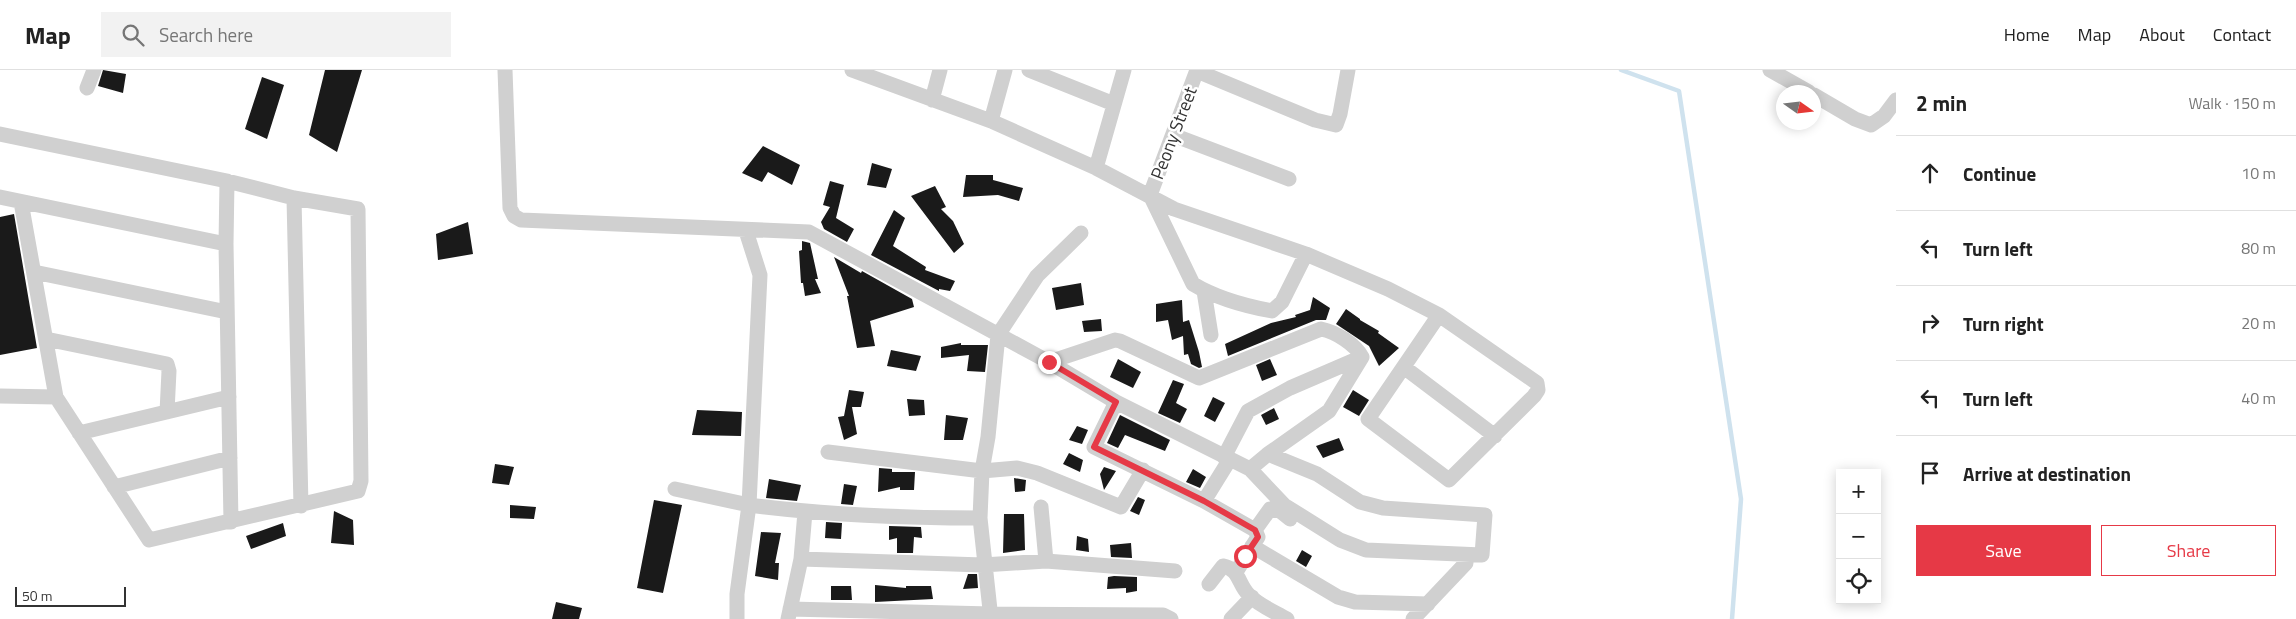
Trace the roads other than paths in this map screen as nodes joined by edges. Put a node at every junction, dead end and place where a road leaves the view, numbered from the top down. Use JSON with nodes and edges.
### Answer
{"nodes":[{"id":1,"x":94,"y":70,"type":"edge"},
{"id":2,"x":505,"y":70,"type":"edge"},
{"id":3,"x":852,"y":70,"type":"edge"},
{"id":4,"x":940,"y":70,"type":"edge"},
{"id":5,"x":1005,"y":70,"type":"edge"},
{"id":6,"x":1029,"y":70,"type":"edge"},
{"id":7,"x":1124,"y":70,"type":"edge"},
{"id":8,"x":1197,"y":70,"type":"edge"},
{"id":9,"x":1348,"y":70,"type":"edge"},
{"id":10,"x":1770,"y":70,"type":"edge"},
{"id":11,"x":868,"y":73,"type":"edge"},
{"id":12,"x":1797,"y":85,"type":"edge"},
{"id":13,"x":88,"y":88,"type":"dead end"},
{"id":14,"x":1821,"y":99,"type":"edge"},
{"id":15,"x":932,"y":100,"type":"junction"},
{"id":16,"x":1896,"y":100,"type":"edge"},
{"id":17,"x":1114,"y":104,"type":"junction"},
{"id":18,"x":991,"y":120,"type":"junction"},
{"id":19,"x":0,"y":134,"type":"edge"},
{"id":20,"x":1173,"y":135,"type":"junction"},
{"id":21,"x":1096,"y":168,"type":"junction"},
{"id":22,"x":1289,"y":179,"type":"dead end"},
{"id":23,"x":227,"y":180,"type":"junction"},
{"id":24,"x":1150,"y":195,"type":"junction"},
{"id":25,"x":0,"y":197,"type":"edge"},
{"id":26,"x":294,"y":198,"type":"junction"},
{"id":27,"x":21,"y":202,"type":"junction"},
{"id":28,"x":746,"y":231,"type":"junction"},
{"id":29,"x":1081,"y":233,"type":"dead end"},
{"id":30,"x":226,"y":244,"type":"junction"},
{"id":31,"x":1306,"y":254,"type":"junction"},
{"id":32,"x":34,"y":272,"type":"junction"},
{"id":33,"x":1204,"y":291,"type":"junction"},
{"id":34,"x":227,"y":312,"type":"junction"},
{"id":35,"x":1439,"y":315,"type":"junction"},
{"id":36,"x":998,"y":335,"type":"junction"},
{"id":37,"x":1211,"y":335,"type":"dead end"},
{"id":38,"x":46,"y":339,"type":"junction"},
{"id":39,"x":1362,"y":357,"type":"junction"},
{"id":40,"x":1049,"y":362,"type":"junction"},
{"id":41,"x":1405,"y":368,"type":"junction"},
{"id":42,"x":0,"y":396,"type":"edge"},
{"id":43,"x":56,"y":397,"type":"junction"},
{"id":44,"x":229,"y":397,"type":"junction"},
{"id":45,"x":1116,"y":402,"type":"junction"},
{"id":46,"x":167,"y":412,"type":"junction"},
{"id":47,"x":79,"y":433,"type":"junction"},
{"id":48,"x":1494,"y":436,"type":"junction"},
{"id":49,"x":828,"y":452,"type":"dead end"},
{"id":50,"x":1268,"y":454,"type":"junction"},
{"id":51,"x":230,"y":458,"type":"junction"},
{"id":52,"x":1227,"y":458,"type":"junction"},
{"id":53,"x":1250,"y":469,"type":"junction"},
{"id":54,"x":982,"y":470,"type":"junction"},
{"id":55,"x":1143,"y":470,"type":"junction"},
{"id":56,"x":114,"y":487,"type":"junction"},
{"id":57,"x":675,"y":489,"type":"dead end"},
{"id":58,"x":1204,"y":501,"type":"junction"},
{"id":59,"x":749,"y":505,"type":"junction"},
{"id":60,"x":301,"y":506,"type":"junction"},
{"id":61,"x":1041,"y":507,"type":"dead end"},
{"id":62,"x":805,"y":512,"type":"junction"},
{"id":63,"x":980,"y":518,"type":"junction"},
{"id":64,"x":231,"y":522,"type":"junction"},
{"id":65,"x":1255,"y":530,"type":"junction"},
{"id":66,"x":1252,"y":546,"type":"junction"},
{"id":67,"x":801,"y":559,"type":"junction"},
{"id":68,"x":1046,"y":561,"type":"junction"},
{"id":69,"x":983,"y":565,"type":"junction"},
{"id":70,"x":1175,"y":571,"type":"dead end"},
{"id":71,"x":1236,"y":572,"type":"junction"},
{"id":72,"x":1209,"y":584,"type":"dead end"},
{"id":73,"x":1252,"y":597,"type":"junction"},
{"id":74,"x":1428,"y":604,"type":"junction"},
{"id":75,"x":789,"y":614,"type":"edge"},
{"id":76,"x":991,"y":617,"type":"edge"},
{"id":77,"x":737,"y":619,"type":"edge"},
{"id":78,"x":1171,"y":619,"type":"edge"},
{"id":79,"x":1231,"y":619,"type":"edge"},
{"id":80,"x":1287,"y":619,"type":"edge"},
{"id":81,"x":1413,"y":619,"type":"edge"}],
"edges":[{"from":1,"to":13,"type":"street"},
{"from":2,"to":28,"type":"street"},
{"from":3,"to":11,"type":"street"},
{"from":4,"to":15,"type":"street"},
{"from":5,"to":18,"type":"street"},
{"from":6,"to":17,"type":"street"},
{"from":7,"to":17,"type":"street"},
{"from":8,"to":9,"type":"street"},
{"from":8,"to":20,"type":"street","name":"Peony Street"},
{"from":10,"to":12,"type":"street"},
{"from":11,"to":15,"type":"street"},
{"from":14,"to":16,"type":"street"},
{"from":15,"to":18,"type":"street"},
{"from":17,"to":21,"type":"street"},
{"from":18,"to":21,"type":"street"},
{"from":19,"to":23,"type":"street"},
{"from":20,"to":22,"type":"street"},
{"from":20,"to":24,"type":"street","name":"Peony Street"},
{"from":21,"to":24,"type":"street"},
{"from":23,"to":26,"type":"street"},
{"from":23,"to":30,"type":"street"},
{"from":24,"to":31,"type":"street"},
{"from":24,"to":33,"type":"street"},
{"from":25,"to":27,"type":"street"},
{"from":26,"to":60,"type":"street"},
{"from":26,"to":60,"type":"street"},
{"from":27,"to":30,"type":"street"},
{"from":27,"to":32,"type":"street"},
{"from":28,"to":36,"type":"street"},
{"from":28,"to":59,"type":"street"},
{"from":29,"to":36,"type":"street"},
{"from":30,"to":34,"type":"street"},
{"from":31,"to":33,"type":"street"},
{"from":31,"to":35,"type":"street"},
{"from":32,"to":34,"type":"street"},
{"from":32,"to":38,"type":"street"},
{"from":33,"to":37,"type":"street"},
{"from":34,"to":44,"type":"street"},
{"from":35,"to":41,"type":"street"},
{"from":35,"to":48,"type":"street"},
{"from":36,"to":40,"type":"street"},
{"from":36,"to":54,"type":"street"},
{"from":38,"to":43,"type":"street"},
{"from":38,"to":46,"type":"street"},
{"from":39,"to":40,"type":"street"},
{"from":39,"to":50,"type":"street"},
{"from":39,"to":52,"type":"street"},
{"from":40,"to":45,"type":"street"},
{"from":41,"to":48,"type":"street"},
{"from":41,"to":48,"type":"street"},
{"from":42,"to":43,"type":"street"},
{"from":43,"to":47,"type":"street"},
{"from":44,"to":46,"type":"street"},
{"from":44,"to":51,"type":"street"},
{"from":45,"to":52,"type":"street"},
{"from":45,"to":55,"type":"street"},
{"from":46,"to":47,"type":"street"},
{"from":47,"to":56,"type":"street"},
{"from":49,"to":54,"type":"street"},
{"from":50,"to":53,"type":"street"},
{"from":50,"to":53,"type":"street"},
{"from":51,"to":56,"type":"street"},
{"from":51,"to":64,"type":"street"},
{"from":52,"to":53,"type":"street"},
{"from":52,"to":58,"type":"street"},
{"from":54,"to":55,"type":"street"},
{"from":54,"to":63,"type":"street"},
{"from":55,"to":58,"type":"street"},
{"from":56,"to":64,"type":"street"},
{"from":57,"to":59,"type":"street"},
{"from":58,"to":65,"type":"street"},
{"from":59,"to":62,"type":"street"},
{"from":59,"to":77,"type":"street"},
{"from":60,"to":64,"type":"street"},
{"from":61,"to":68,"type":"street"},
{"from":62,"to":63,"type":"street"},
{"from":62,"to":67,"type":"street"},
{"from":63,"to":69,"type":"street"},
{"from":65,"to":66,"type":"street"},
{"from":65,"to":74,"type":"street"},
{"from":66,"to":71,"type":"street"},
{"from":66,"to":74,"type":"street"},
{"from":67,"to":69,"type":"street"},
{"from":67,"to":75,"type":"street"},
{"from":68,"to":69,"type":"street"},
{"from":68,"to":70,"type":"street"},
{"from":69,"to":76,"type":"street"},
{"from":71,"to":72,"type":"street"},
{"from":71,"to":73,"type":"street"},
{"from":73,"to":79,"type":"street"},
{"from":73,"to":80,"type":"street"},
{"from":74,"to":81,"type":"street"},
{"from":75,"to":76,"type":"street"},
{"from":76,"to":78,"type":"street"}]}
